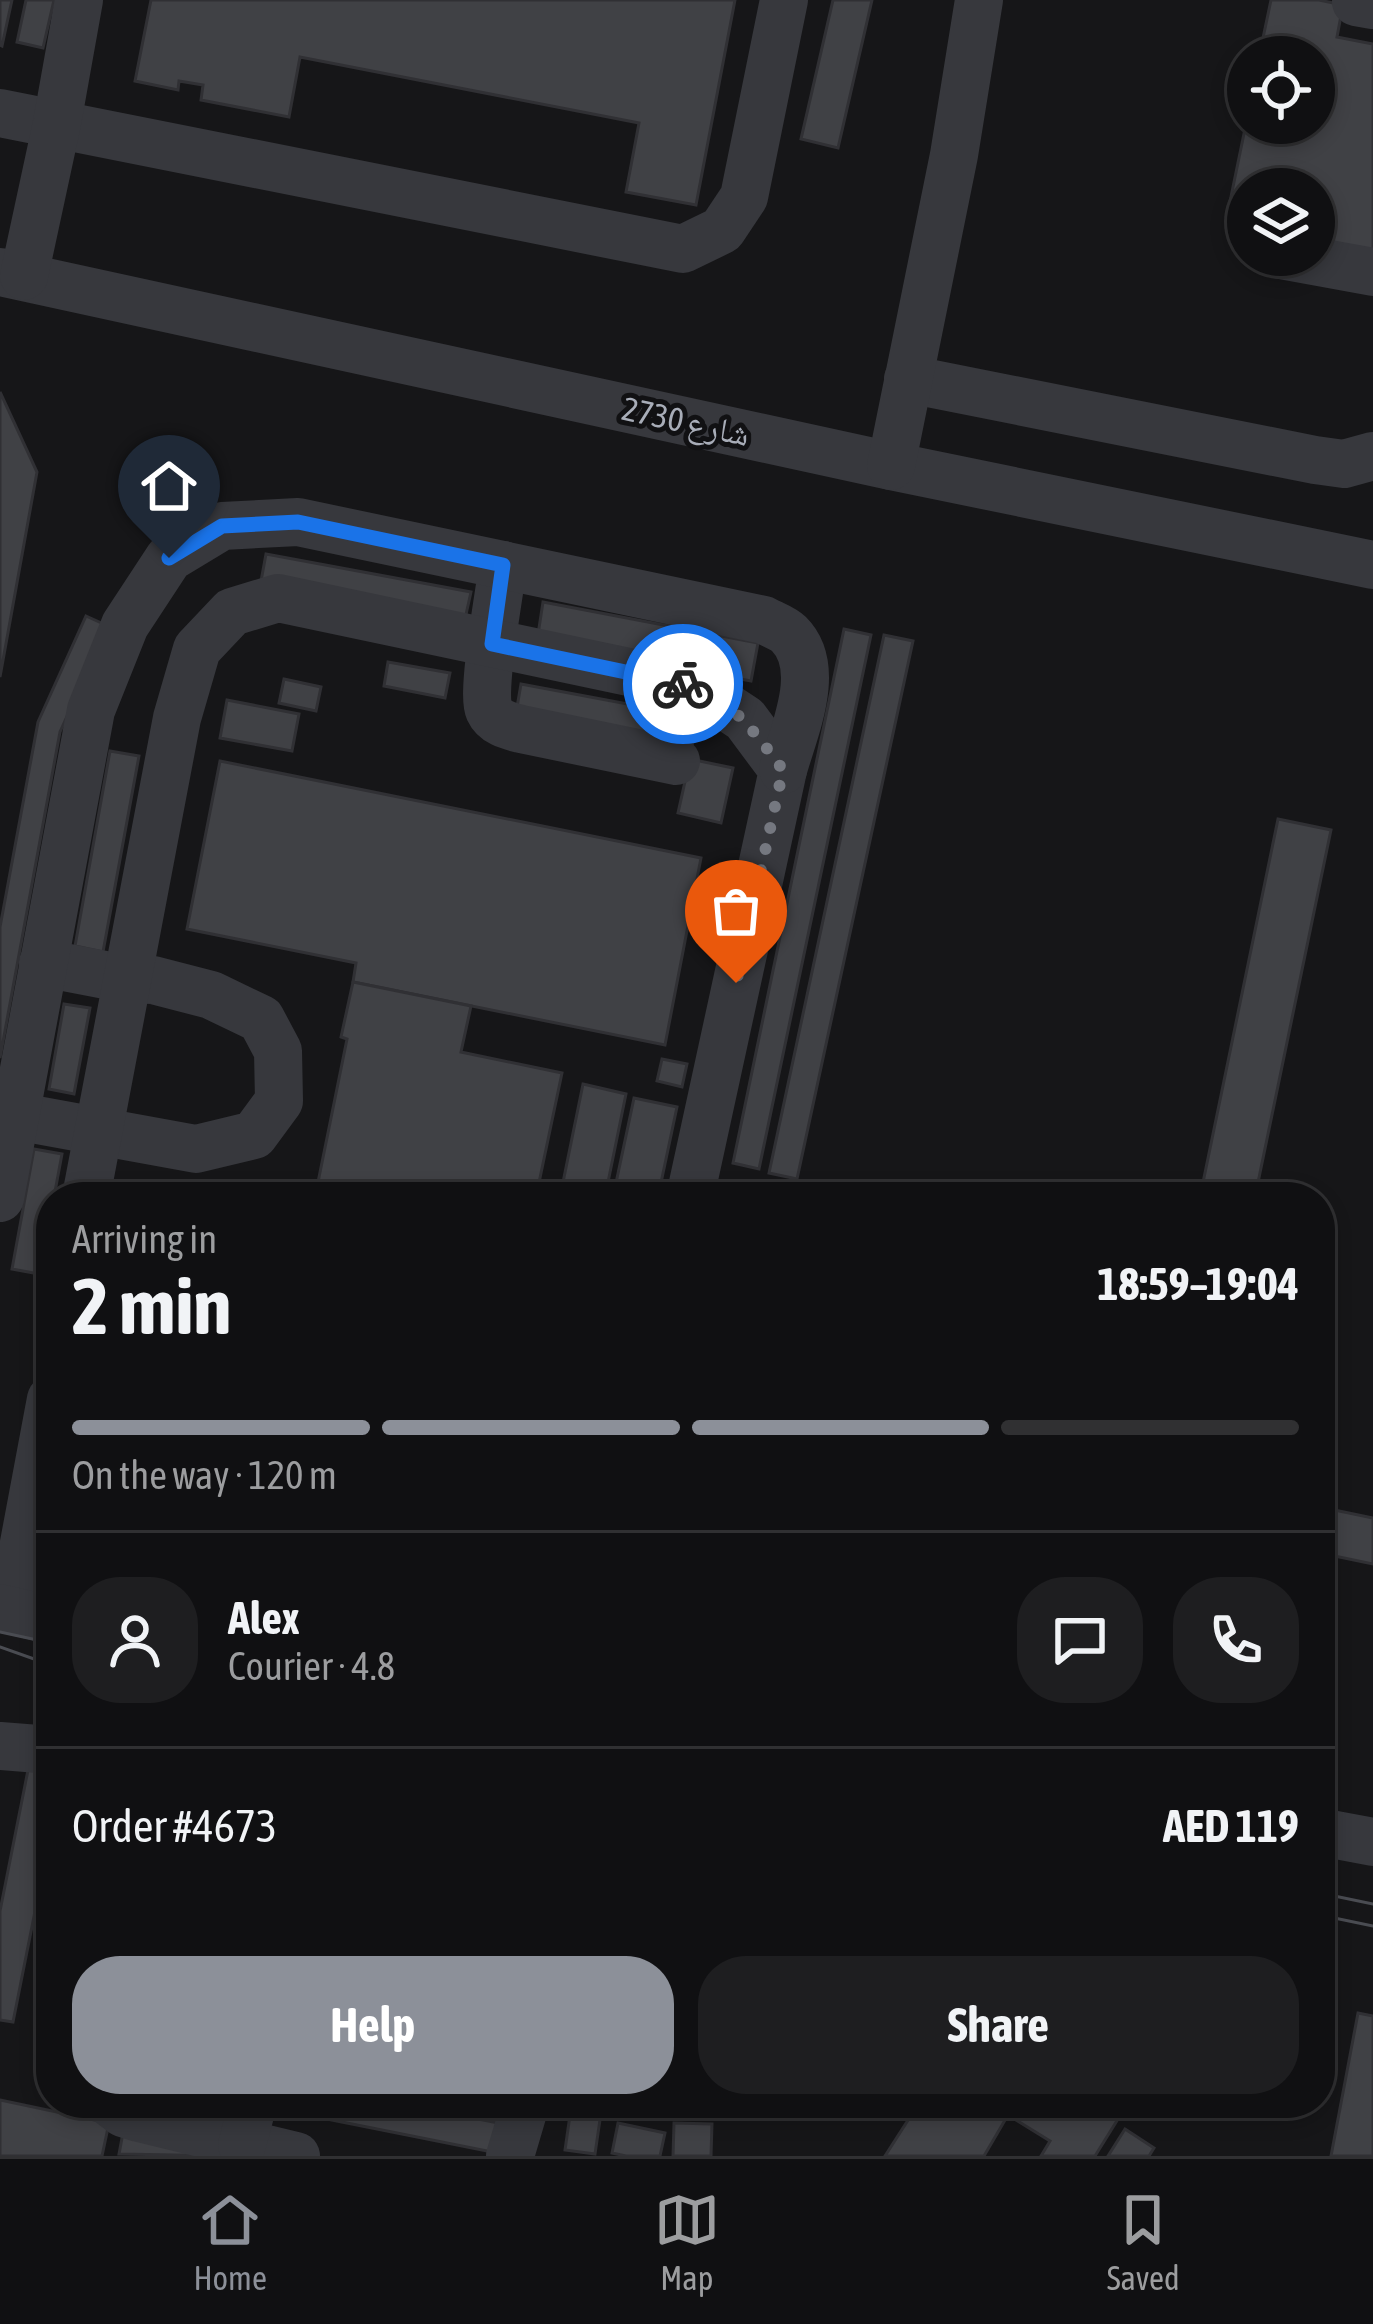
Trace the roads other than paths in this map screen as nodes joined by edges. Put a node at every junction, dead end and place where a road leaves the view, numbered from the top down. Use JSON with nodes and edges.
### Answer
{"nodes":[{"id":1,"x":79,"y":0,"type":"edge"},
{"id":2,"x":784,"y":0,"type":"edge"},
{"id":3,"x":979,"y":0,"type":"edge"},
{"id":4,"x":0,"y":113,"type":"edge"},
{"id":5,"x":57,"y":123,"type":"junction"},
{"id":6,"x":1335,"y":265,"type":"edge"},
{"id":7,"x":1373,"y":272,"type":"edge"},
{"id":8,"x":12,"y":274,"type":"edge"},
{"id":9,"x":908,"y":379,"type":"junction"},
{"id":10,"x":1373,"y":456,"type":"edge"},
{"id":11,"x":891,"y":466,"type":"junction"},
{"id":12,"x":503,"y":565,"type":"junction"},
{"id":13,"x":1373,"y":565,"type":"edge"},
{"id":14,"x":492,"y":644,"type":"junction"},
{"id":15,"x":676,"y":761,"type":"dead end"},
{"id":16,"x":783,"y":770,"type":"junction"},
{"id":17,"x":44,"y":963,"type":"junction"},
{"id":18,"x":126,"y":979,"type":"junction"},
{"id":19,"x":15,"y":1116,"type":"junction"},
{"id":20,"x":97,"y":1130,"type":"junction"},
{"id":21,"x":88,"y":1182,"type":"edge"},
{"id":22,"x":693,"y":1182,"type":"edge"},
{"id":23,"x":0,"y":1198,"type":"edge"},
{"id":24,"x":36,"y":1481,"type":"edge"},
{"id":25,"x":17,"y":1584,"type":"edge"},
{"id":26,"x":1335,"y":1835,"type":"edge"},
{"id":27,"x":1373,"y":1842,"type":"edge"},
{"id":28,"x":179,"y":2118,"type":"edge"},
{"id":29,"x":521,"y":2118,"type":"edge"},
{"id":30,"x":247,"y":2124,"type":"edge"},
{"id":31,"x":296,"y":2156,"type":"edge"},
{"id":32,"x":510,"y":2156,"type":"edge"}],
"edges":[{"from":1,"to":5,"type":"street"},
{"from":2,"to":5,"type":"street"},
{"from":3,"to":9,"type":"street"},
{"from":4,"to":5,"type":"street"},
{"from":5,"to":8,"type":"street"},
{"from":6,"to":7,"type":"street"},
{"from":8,"to":11,"type":"street","name":"شارع 2730"},
{"from":9,"to":10,"type":"street"},
{"from":9,"to":11,"type":"street"},
{"from":11,"to":13,"type":"street","name":"شارع 2730"},
{"from":12,"to":14,"type":"street"},
{"from":12,"to":16,"type":"street"},
{"from":12,"to":17,"type":"street"},
{"from":14,"to":15,"type":"street"},
{"from":14,"to":16,"type":"street"},
{"from":14,"to":18,"type":"street"},
{"from":16,"to":22,"type":"street"},
{"from":17,"to":18,"type":"street"},
{"from":17,"to":19,"type":"street"},
{"from":18,"to":20,"type":"street"},
{"from":18,"to":20,"type":"street"},
{"from":19,"to":20,"type":"street"},
{"from":19,"to":23,"type":"street"},
{"from":20,"to":21,"type":"street"},
{"from":24,"to":25,"type":"street"},
{"from":26,"to":27,"type":"street"},
{"from":28,"to":30,"type":"street"},
{"from":29,"to":32,"type":"street"},
{"from":30,"to":31,"type":"street"}]}
